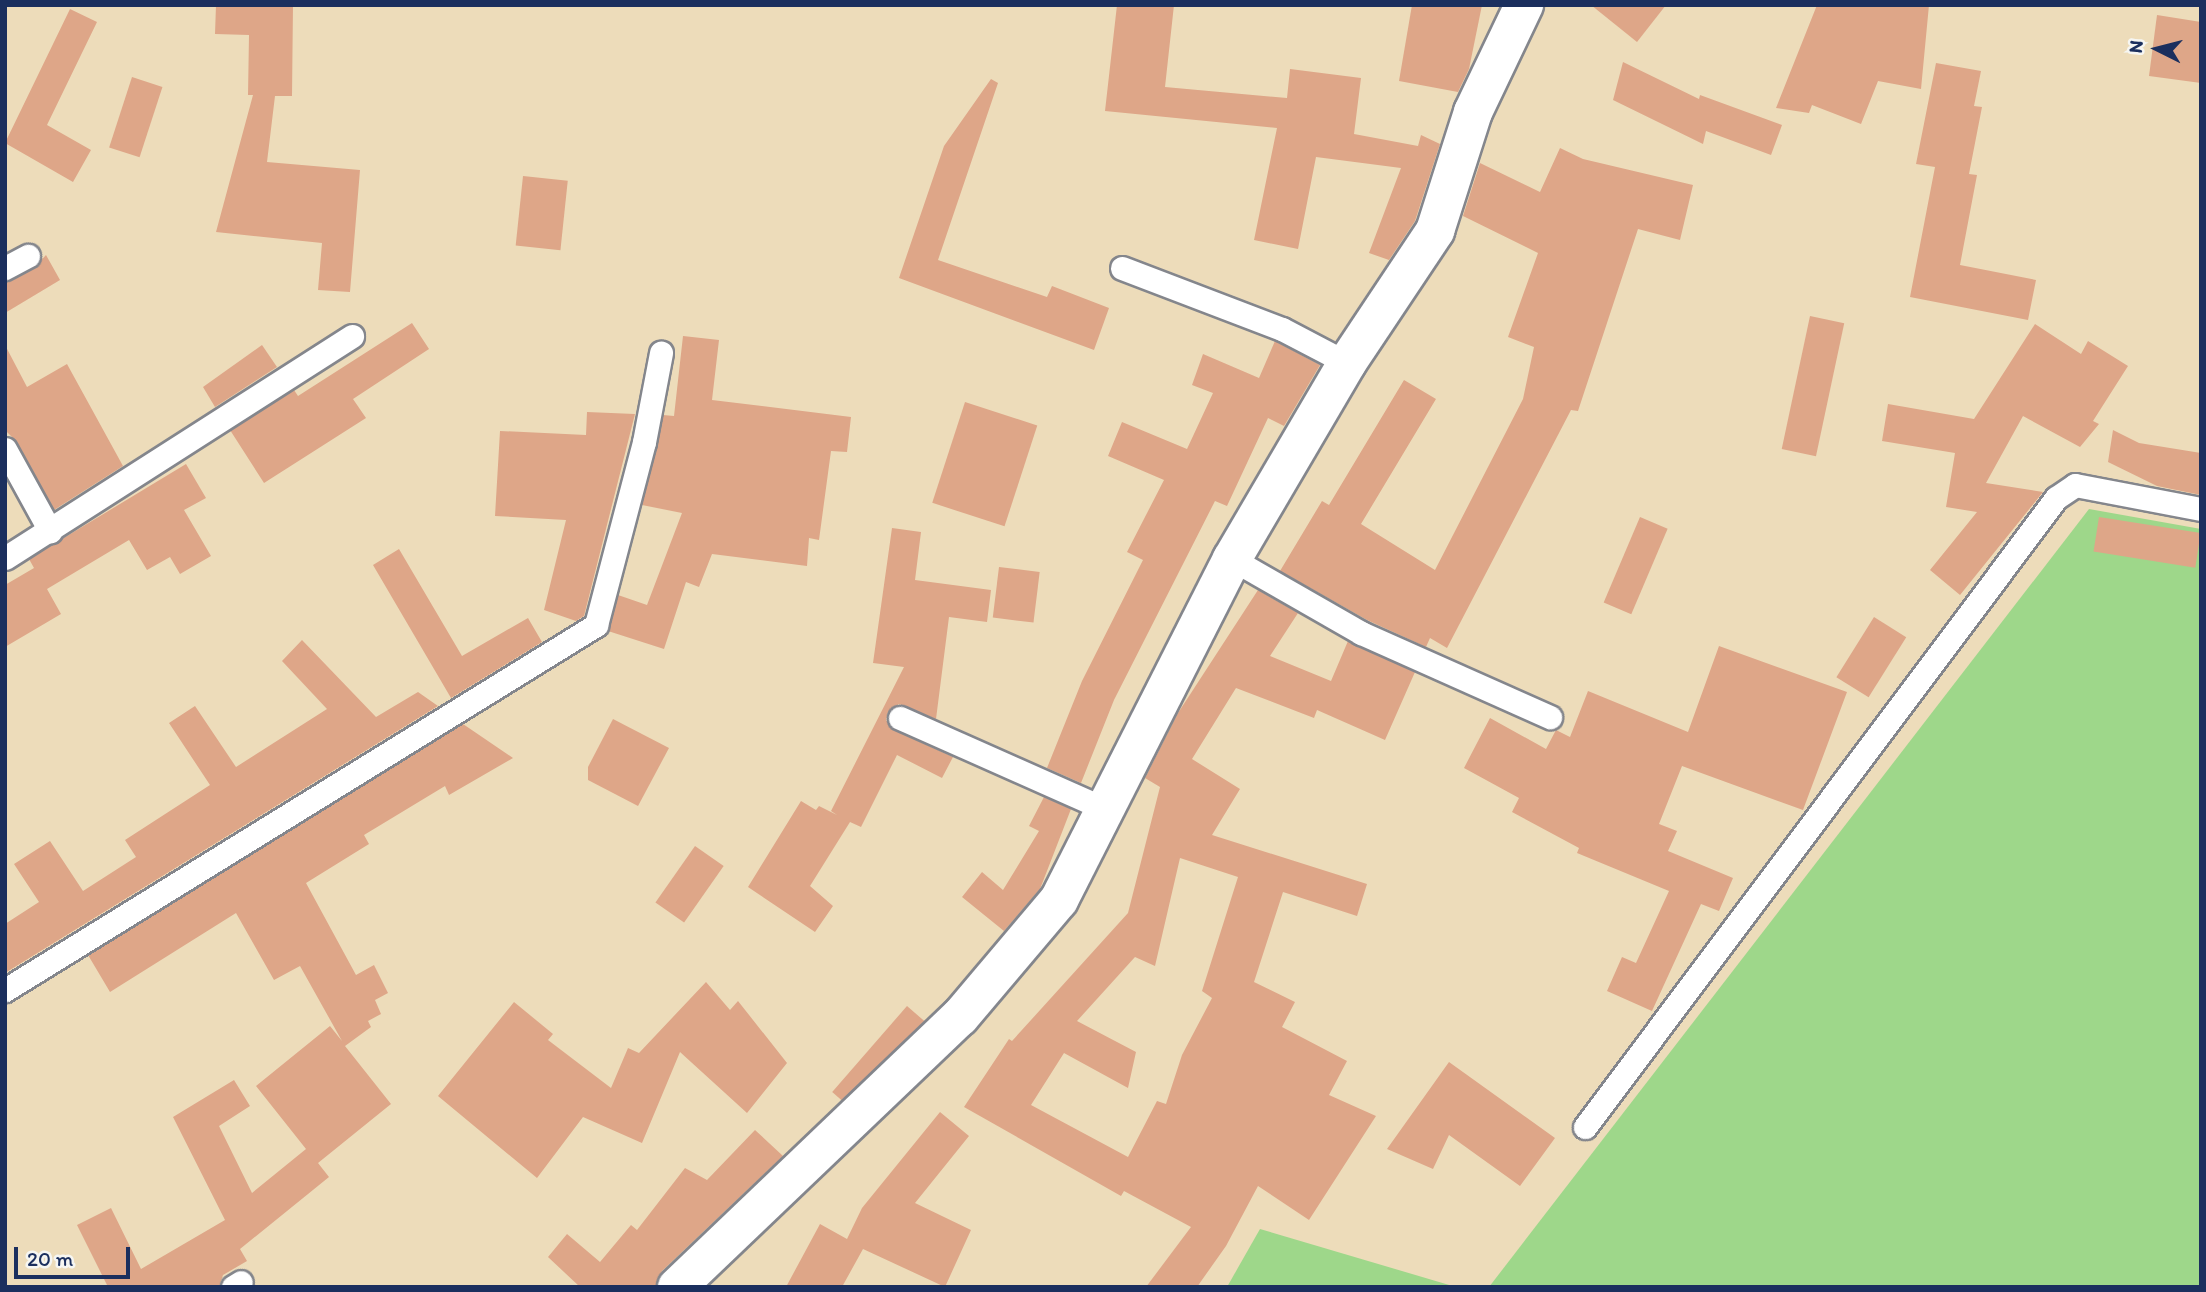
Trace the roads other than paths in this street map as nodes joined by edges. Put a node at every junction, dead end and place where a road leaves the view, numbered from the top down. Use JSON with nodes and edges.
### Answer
{"nodes":[{"id":1,"x":1524,"y":5,"type":"edge"},
{"id":2,"x":27,"y":256,"type":"dead end"},
{"id":3,"x":5,"y":268,"type":"edge"},
{"id":4,"x":1122,"y":268,"type":"dead end"},
{"id":5,"x":352,"y":337,"type":"dead end"},
{"id":6,"x":661,"y":353,"type":"dead end"},
{"id":7,"x":1348,"y":363,"type":"junction"},
{"id":8,"x":5,"y":449,"type":"edge"},
{"id":9,"x":2201,"y":509,"type":"edge"},
{"id":10,"x":50,"y":531,"type":"junction"},
{"id":11,"x":5,"y":558,"type":"edge"},
{"id":12,"x":1232,"y":559,"type":"junction"},
{"id":13,"x":900,"y":718,"type":"dead end"},
{"id":14,"x":1550,"y":718,"type":"dead end"},
{"id":15,"x":1105,"y":809,"type":"junction"},
{"id":16,"x":5,"y":990,"type":"edge"},
{"id":17,"x":1585,"y":1127,"type":"dead end"},
{"id":18,"x":677,"y":1287,"type":"edge"}],
"edges":[{"from":1,"to":7,"type":"street"},
{"from":2,"to":3,"type":"lane"},
{"from":4,"to":7,"type":"lane"},
{"from":5,"to":10,"type":"lane"},
{"from":6,"to":16,"type":"lane"},
{"from":7,"to":12,"type":"street"},
{"from":8,"to":10,"type":"lane"},
{"from":9,"to":17,"type":"lane"},
{"from":10,"to":11,"type":"lane"},
{"from":12,"to":14,"type":"lane"},
{"from":12,"to":15,"type":"street"},
{"from":13,"to":15,"type":"lane"},
{"from":15,"to":18,"type":"street"}]}
